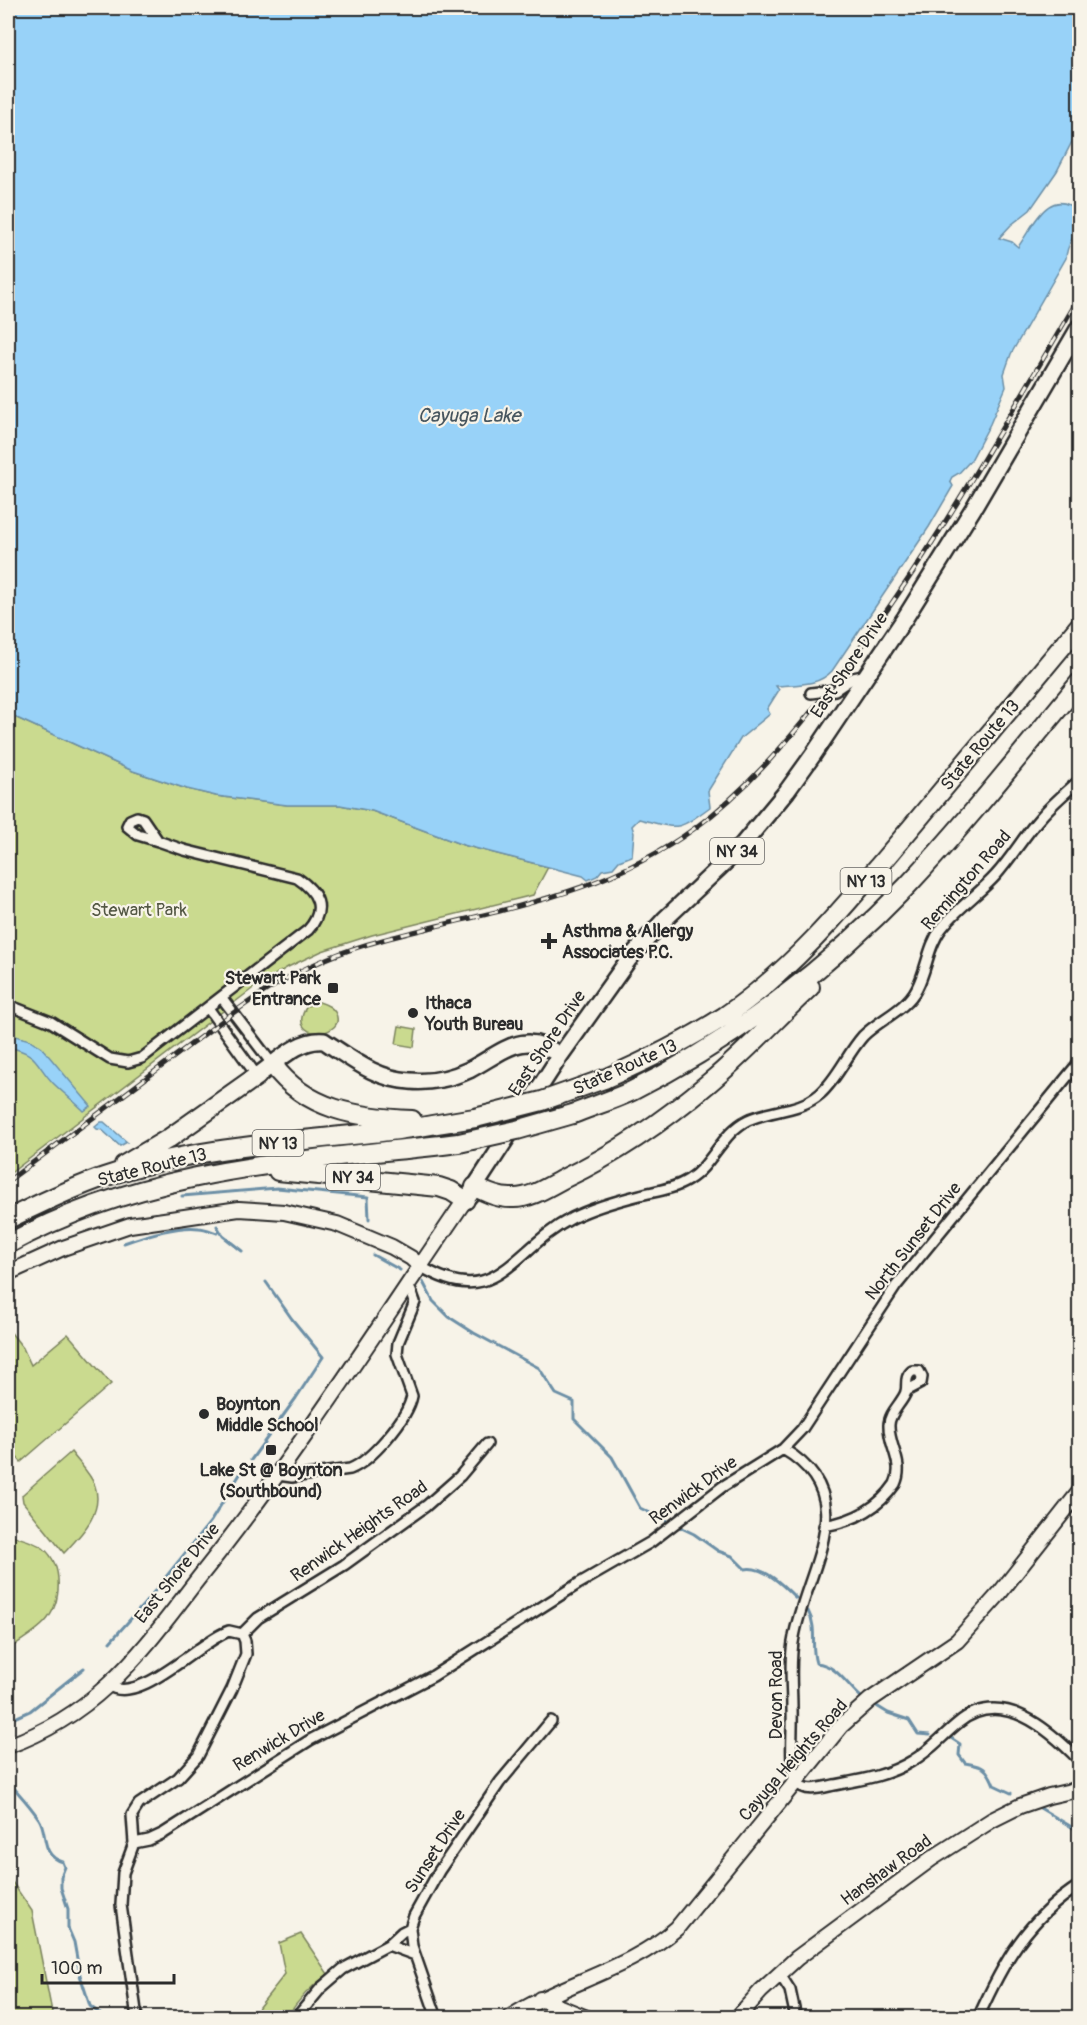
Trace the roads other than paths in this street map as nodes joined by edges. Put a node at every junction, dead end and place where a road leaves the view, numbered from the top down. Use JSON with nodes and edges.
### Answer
{"nodes":[{"id":1,"x":1080,"y":326,"type":"edge"},
{"id":2,"x":1080,"y":626,"type":"edge"},
{"id":3,"x":867,"y":675,"type":"junction"},
{"id":4,"x":1080,"y":682,"type":"edge"},
{"id":5,"x":811,"y":693,"type":"dead end"},
{"id":6,"x":1080,"y":780,"type":"edge"},
{"id":7,"x":158,"y":841,"type":"dead end"},
{"id":8,"x":868,"y":924,"type":"junction"},
{"id":9,"x":222,"y":998,"type":"junction"},
{"id":10,"x":8,"y":1005,"type":"edge"},
{"id":11,"x":208,"y":1008,"type":"junction"},
{"id":12,"x":560,"y":1056,"type":"junction"},
{"id":13,"x":1080,"y":1061,"type":"edge"},
{"id":14,"x":273,"y":1065,"type":"junction"},
{"id":15,"x":257,"y":1076,"type":"junction"},
{"id":16,"x":452,"y":1121,"type":"junction"},
{"id":17,"x":237,"y":1169,"type":"junction"},
{"id":18,"x":105,"y":1177,"type":"junction"},
{"id":19,"x":470,"y":1194,"type":"junction"},
{"id":20,"x":8,"y":1219,"type":"edge"},
{"id":21,"x":8,"y":1244,"type":"edge"},
{"id":22,"x":420,"y":1266,"type":"junction"},
{"id":23,"x":8,"y":1274,"type":"edge"},
{"id":24,"x":406,"y":1287,"type":"junction"},
{"id":25,"x":906,"y":1391,"type":"dead end"},
{"id":26,"x":487,"y":1444,"type":"dead end"},
{"id":27,"x":783,"y":1449,"type":"junction"},
{"id":28,"x":278,"y":1475,"type":"junction"},
{"id":29,"x":1080,"y":1491,"type":"edge"},
{"id":30,"x":825,"y":1526,"type":"junction"},
{"id":31,"x":242,"y":1634,"type":"junction"},
{"id":32,"x":108,"y":1685,"type":"junction"},
{"id":33,"x":551,"y":1721,"type":"dead end"},
{"id":34,"x":8,"y":1746,"type":"edge"},
{"id":35,"x":1080,"y":1761,"type":"edge"},
{"id":36,"x":795,"y":1782,"type":"junction"},
{"id":37,"x":1080,"y":1789,"type":"edge"},
{"id":38,"x":134,"y":1843,"type":"junction"},
{"id":39,"x":1080,"y":1885,"type":"edge"},
{"id":40,"x":410,"y":1928,"type":"junction"},
{"id":41,"x":388,"y":1945,"type":"junction"},
{"id":42,"x":415,"y":1955,"type":"junction"},
{"id":43,"x":779,"y":1973,"type":"junction"},
{"id":44,"x":540,"y":1999,"type":"junction"},
{"id":45,"x":435,"y":2017,"type":"edge"},
{"id":46,"x":136,"y":2018,"type":"edge"},
{"id":47,"x":296,"y":2018,"type":"edge"},
{"id":48,"x":509,"y":2018,"type":"edge"},
{"id":49,"x":587,"y":2018,"type":"edge"},
{"id":50,"x":737,"y":2018,"type":"edge"},
{"id":51,"x":796,"y":2018,"type":"edge"},
{"id":52,"x":978,"y":2018,"type":"edge"}],
"edges":[{"from":1,"to":3,"type":"main road","name":"East Shore Drive","number":"NY 34"},
{"from":2,"to":16,"type":"highway","name":"State Route 13","number":"NY 13","bridge":true},
{"from":3,"to":5,"type":"street"},
{"from":3,"to":12,"type":"main road","name":"East Shore Drive","number":"NY 34"},
{"from":4,"to":8,"type":"highway","name":"State Route 13","number":"NY 13"},
{"from":6,"to":22,"type":"street","name":"Remington Road"},
{"from":7,"to":9,"type":"street"},
{"from":8,"to":17,"type":"highway","name":"State Route 13","number":"NY 13","bridge":true},
{"from":8,"to":19,"type":"highway"},
{"from":9,"to":11,"type":"street"},
{"from":9,"to":14,"type":"street"},
{"from":10,"to":11,"type":"street"},
{"from":11,"to":15,"type":"street"},
{"from":12,"to":14,"type":"main road"},
{"from":12,"to":19,"type":"main road","name":"East Shore Drive","number":"NY 34"},
{"from":13,"to":27,"type":"street","name":"North Sunset Drive"},
{"from":14,"to":15,"type":"main road"},
{"from":14,"to":16,"type":"highway"},
{"from":15,"to":18,"type":"highway"},
{"from":16,"to":18,"type":"highway","name":"State Route 13","number":"NY 13"},
{"from":17,"to":19,"type":"highway","number":"NY 34"},
{"from":17,"to":21,"type":"highway","name":"State Route 13","number":"NY 13"},
{"from":18,"to":20,"type":"highway","name":"State Route 13","number":"NY 13"},
{"from":19,"to":22,"type":"street","name":"East Shore Drive"},
{"from":22,"to":23,"type":"street"},
{"from":22,"to":24,"type":"street","name":"East Shore Drive"},
{"from":24,"to":28,"type":"street","name":"East Shore Drive"},
{"from":24,"to":28,"type":"street"},
{"from":25,"to":30,"type":"street"},
{"from":26,"to":31,"type":"street","name":"Renwick Heights Road"},
{"from":27,"to":30,"type":"street","name":"Devon Road"},
{"from":27,"to":38,"type":"street","name":"Renwick Drive"},
{"from":28,"to":32,"type":"street","name":"East Shore Drive"},
{"from":29,"to":36,"type":"street","name":"Cayuga Heights Road"},
{"from":30,"to":36,"type":"street","name":"Devon Road"},
{"from":31,"to":32,"type":"street"},
{"from":31,"to":38,"type":"street"},
{"from":32,"to":34,"type":"street","name":"East Shore Drive"},
{"from":33,"to":40,"type":"street","name":"Sunset Drive"},
{"from":35,"to":36,"type":"street"},
{"from":36,"to":44,"type":"street","name":"Cayuga Heights Road"},
{"from":37,"to":43,"type":"street","name":"Hanshaw Road"},
{"from":38,"to":46,"type":"street"},
{"from":39,"to":52,"type":"street"},
{"from":40,"to":41,"type":"street"},
{"from":40,"to":42,"type":"street"},
{"from":41,"to":42,"type":"street"},
{"from":41,"to":47,"type":"street"},
{"from":42,"to":45,"type":"street"},
{"from":43,"to":50,"type":"street","name":"Hanshaw Road"},
{"from":43,"to":51,"type":"street"},
{"from":44,"to":48,"type":"street","name":"Cayuga Heights Road"},
{"from":44,"to":49,"type":"street"}]}
